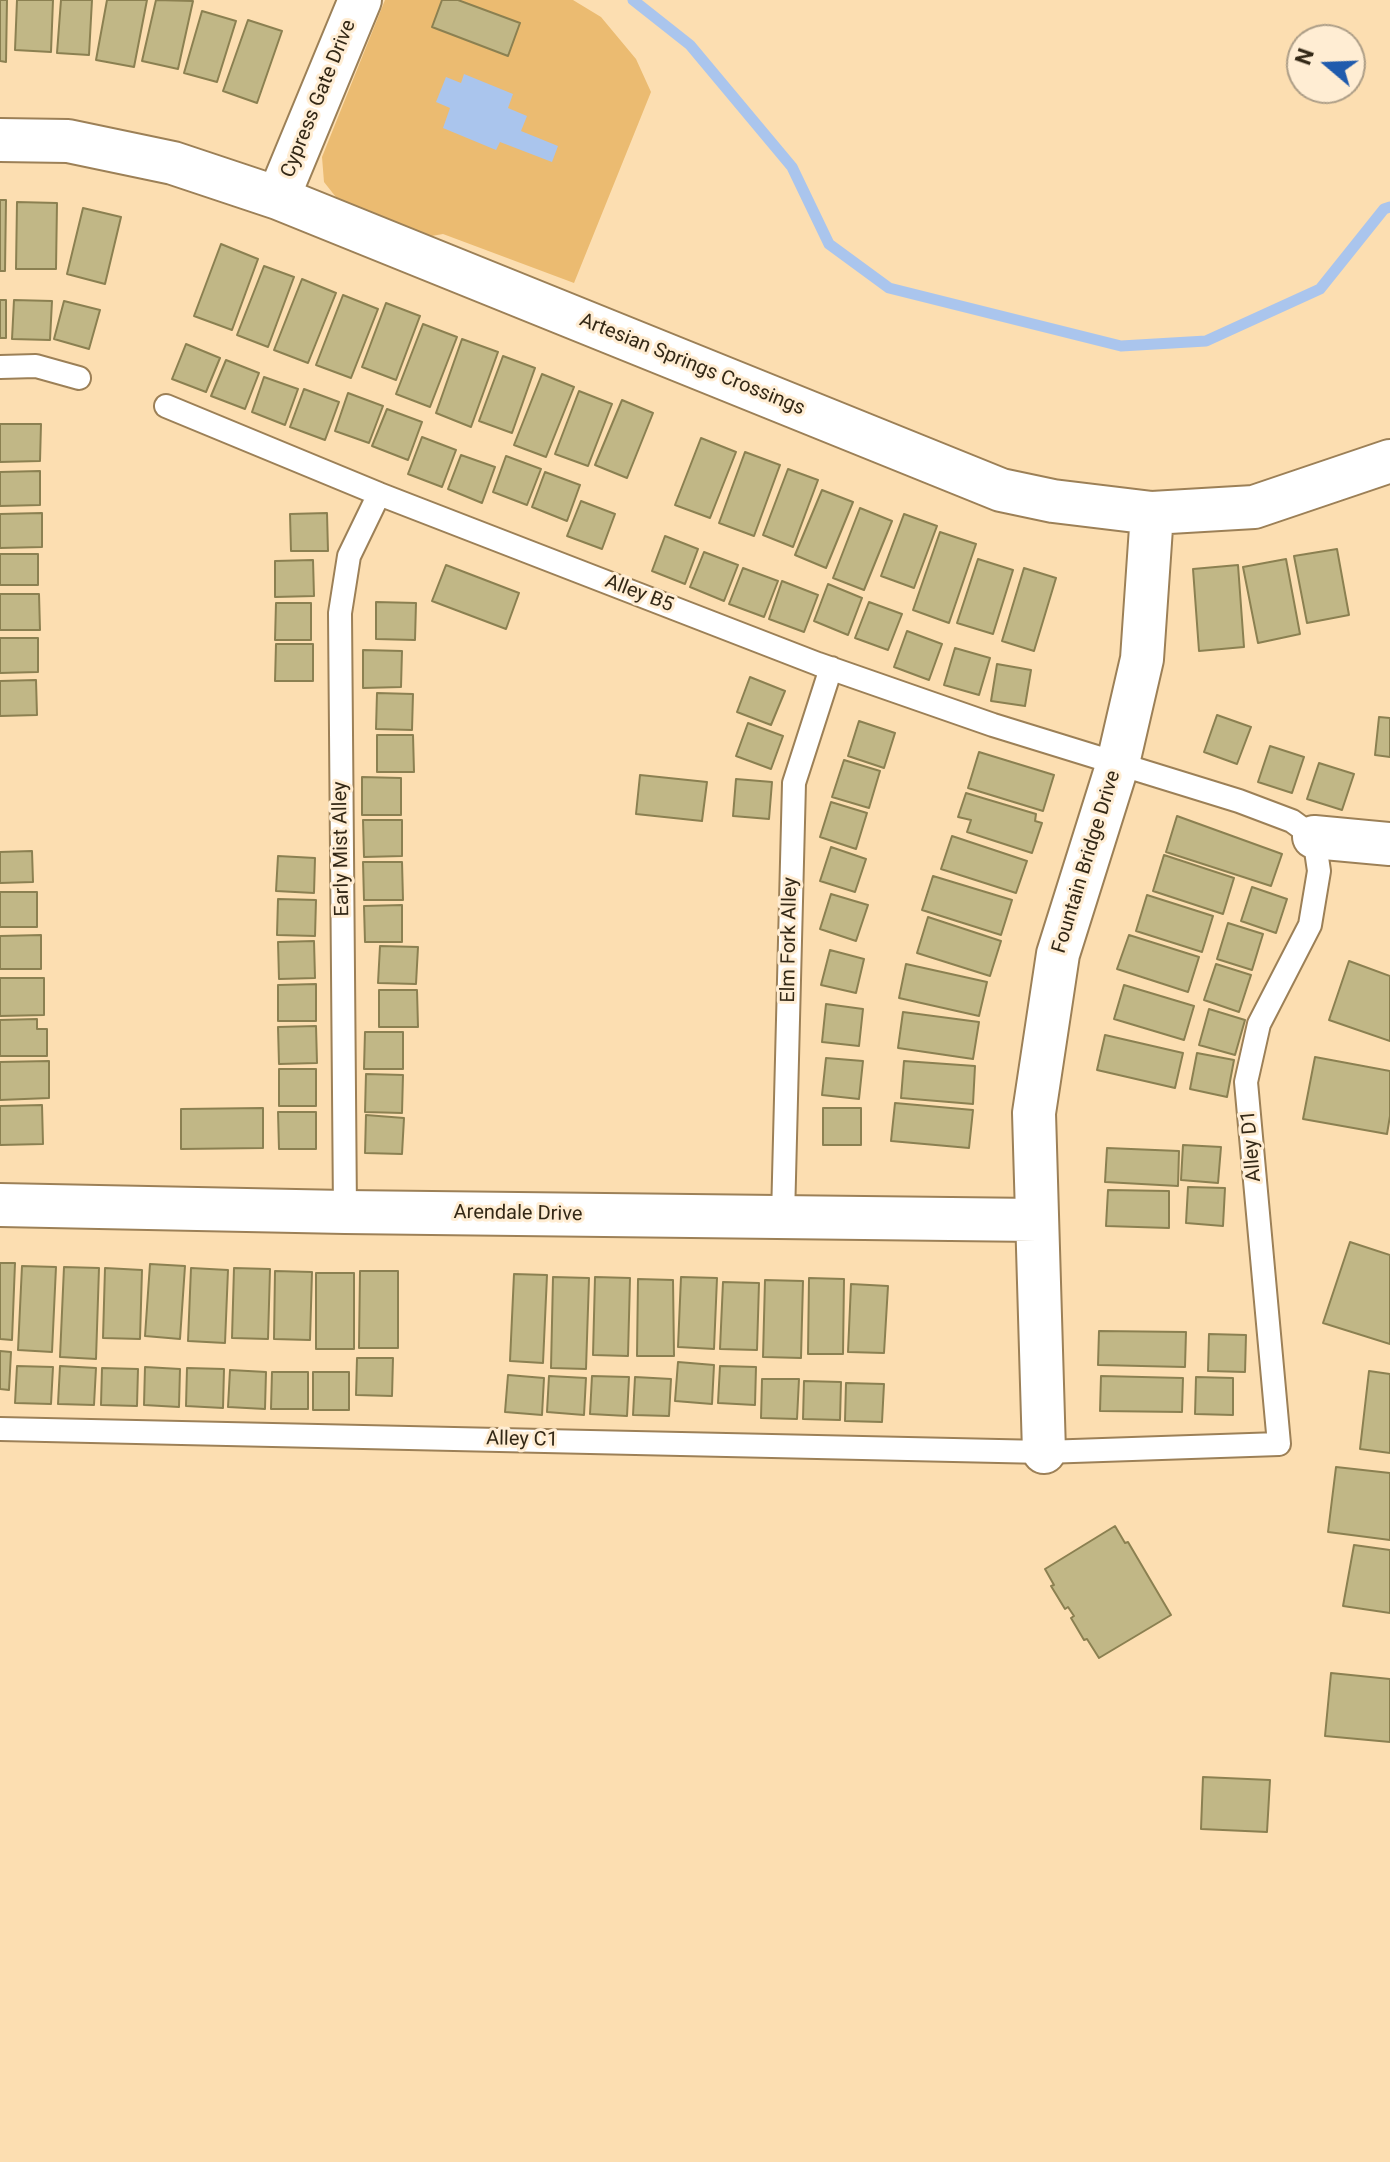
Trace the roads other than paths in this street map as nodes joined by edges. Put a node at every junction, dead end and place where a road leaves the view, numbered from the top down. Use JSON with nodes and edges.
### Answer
{"nodes":[{"id":1,"x":360,"y":0,"type":"edge"},
{"id":2,"x":0,"y":140,"type":"edge"},
{"id":3,"x":278,"y":198,"type":"junction"},
{"id":4,"x":0,"y":367,"type":"edge"},
{"id":5,"x":79,"y":378,"type":"dead end"},
{"id":6,"x":166,"y":406,"type":"dead end"},
{"id":7,"x":1390,"y":461,"type":"edge"},
{"id":8,"x":379,"y":494,"type":"junction"},
{"id":9,"x":1152,"y":513,"type":"junction"},
{"id":10,"x":831,"y":668,"type":"junction"},
{"id":11,"x":1118,"y":763,"type":"junction"},
{"id":12,"x":1314,"y":837,"type":"junction"},
{"id":13,"x":1390,"y":844,"type":"edge"},
{"id":14,"x":0,"y":1205,"type":"edge"},
{"id":15,"x":345,"y":1212,"type":"junction"},
{"id":16,"x":783,"y":1217,"type":"junction"},
{"id":17,"x":1037,"y":1220,"type":"junction"},
{"id":18,"x":0,"y":1429,"type":"edge"},
{"id":19,"x":1044,"y":1452,"type":"junction"}],
"edges":[{"from":1,"to":3,"type":"street","name":"Cypress Gate Drive"},
{"from":2,"to":3,"type":"street","name":"Artesian Springs Crossings"},
{"from":3,"to":9,"type":"street","name":"Artesian Springs Crossings"},
{"from":4,"to":5,"type":"lane"},
{"from":6,"to":8,"type":"lane","name":"Alley B5"},
{"from":7,"to":9,"type":"street","name":"Artesian Springs Crossings"},
{"from":8,"to":10,"type":"lane","name":"Alley B5"},
{"from":8,"to":15,"type":"lane","name":"Early Mist Alley"},
{"from":9,"to":11,"type":"street","name":"Fountain Bridge Drive"},
{"from":10,"to":11,"type":"lane","name":"Alley B5"},
{"from":10,"to":16,"type":"lane","name":"Elm Fork Alley"},
{"from":11,"to":12,"type":"lane"},
{"from":11,"to":17,"type":"street","name":"Fountain Bridge Drive"},
{"from":12,"to":13,"type":"street"},
{"from":12,"to":19,"type":"lane","name":"Alley D1"},
{"from":14,"to":15,"type":"street","name":"Arendale Drive"},
{"from":15,"to":16,"type":"street","name":"Arendale Drive"},
{"from":16,"to":17,"type":"street","name":"Arendale Drive"},
{"from":17,"to":19,"type":"street","name":"Fountain Bridge Drive"},
{"from":18,"to":19,"type":"lane","name":"Alley C1"}]}
